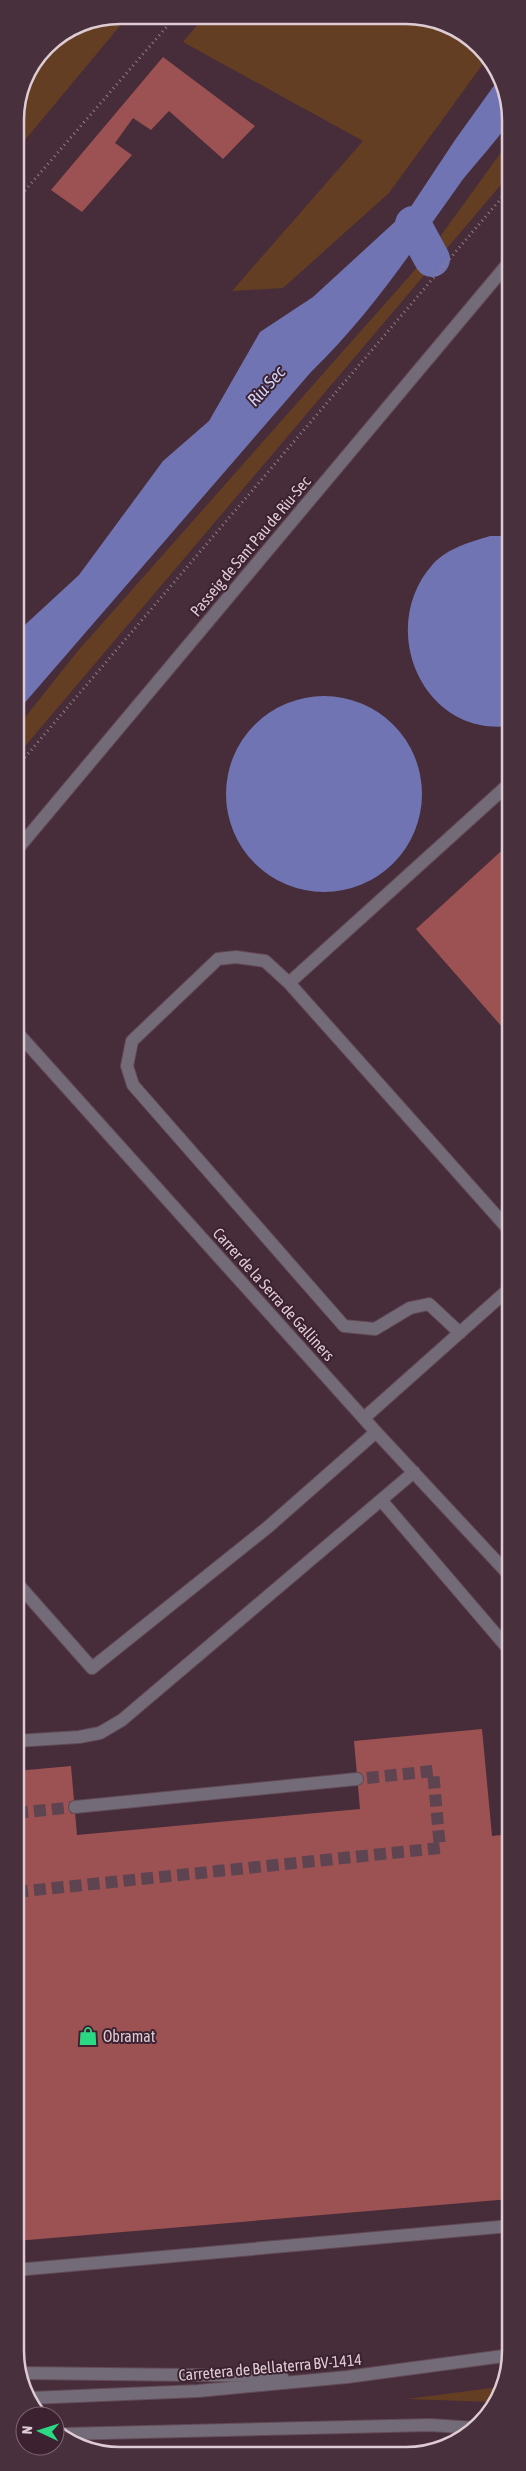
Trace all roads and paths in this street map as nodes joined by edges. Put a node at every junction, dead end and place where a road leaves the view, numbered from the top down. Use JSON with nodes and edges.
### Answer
{"nodes":[{"id":1,"x":169,"y":24,"type":"edge"},
{"id":2,"x":24,"y":192,"type":"edge"},
{"id":3,"x":502,"y":197,"type":"edge"},
{"id":4,"x":502,"y":271,"type":"edge"},
{"id":5,"x":24,"y":758,"type":"edge"},
{"id":6,"x":502,"y":790,"type":"edge"},
{"id":7,"x":24,"y":841,"type":"edge"},
{"id":8,"x":288,"y":984,"type":"junction"},
{"id":9,"x":24,"y":1039,"type":"edge"},
{"id":10,"x":502,"y":1222,"type":"edge"},
{"id":11,"x":502,"y":1295,"type":"edge"},
{"id":12,"x":460,"y":1333,"type":"junction"},
{"id":13,"x":364,"y":1418,"type":"junction"},
{"id":14,"x":376,"y":1432,"type":"junction"},
{"id":15,"x":414,"y":1472,"type":"junction"},
{"id":16,"x":381,"y":1500,"type":"junction"},
{"id":17,"x":502,"y":1567,"type":"edge"},
{"id":18,"x":24,"y":1591,"type":"edge"},
{"id":19,"x":502,"y":1641,"type":"edge"},
{"id":20,"x":24,"y":1740,"type":"edge"},
{"id":21,"x":358,"y":1779,"type":"tunnel mouth"},
{"id":22,"x":75,"y":1807,"type":"tunnel mouth"},
{"id":23,"x":502,"y":2227,"type":"edge"},
{"id":24,"x":24,"y":2269,"type":"edge"},
{"id":25,"x":502,"y":2356,"type":"edge"},
{"id":26,"x":27,"y":2373,"type":"edge"},
{"id":27,"x":347,"y":2377,"type":"junction"},
{"id":28,"x":36,"y":2398,"type":"edge"},
{"id":29,"x":465,"y":2427,"type":"edge"},
{"id":30,"x":72,"y":2434,"type":"edge"}],
"edges":[{"from":1,"to":2,"type":"path"},
{"from":3,"to":5,"type":"path"},
{"from":4,"to":7,"type":"street","name":"Passeig de Sant Pau de Riu-Sec"},
{"from":6,"to":8,"type":"street"},
{"from":8,"to":10,"type":"street"},
{"from":8,"to":12,"type":"street"},
{"from":9,"to":13,"type":"street","name":"Carrer de la Serra de Galliners"},
{"from":11,"to":12,"type":"street"},
{"from":12,"to":13,"type":"street"},
{"from":13,"to":14,"type":"street","name":"Carrer de la Serra de Galliners"},
{"from":14,"to":15,"type":"street","name":"Carrer de la Serra de Galliners"},
{"from":14,"to":18,"type":"street"},
{"from":15,"to":16,"type":"street"},
{"from":15,"to":17,"type":"street","name":"Carrer de la Serra de Galliners"},
{"from":16,"to":19,"type":"street"},
{"from":16,"to":20,"type":"street"},
{"from":21,"to":22,"type":"street"},
{"from":23,"to":24,"type":"street"},
{"from":25,"to":27,"type":"street","name":"Carretera de Bellaterra BV-1414"},
{"from":26,"to":27,"type":"street"},
{"from":27,"to":28,"type":"street","name":"Carretera de Bellaterra BV-1414"},
{"from":29,"to":30,"type":"street"}]}
